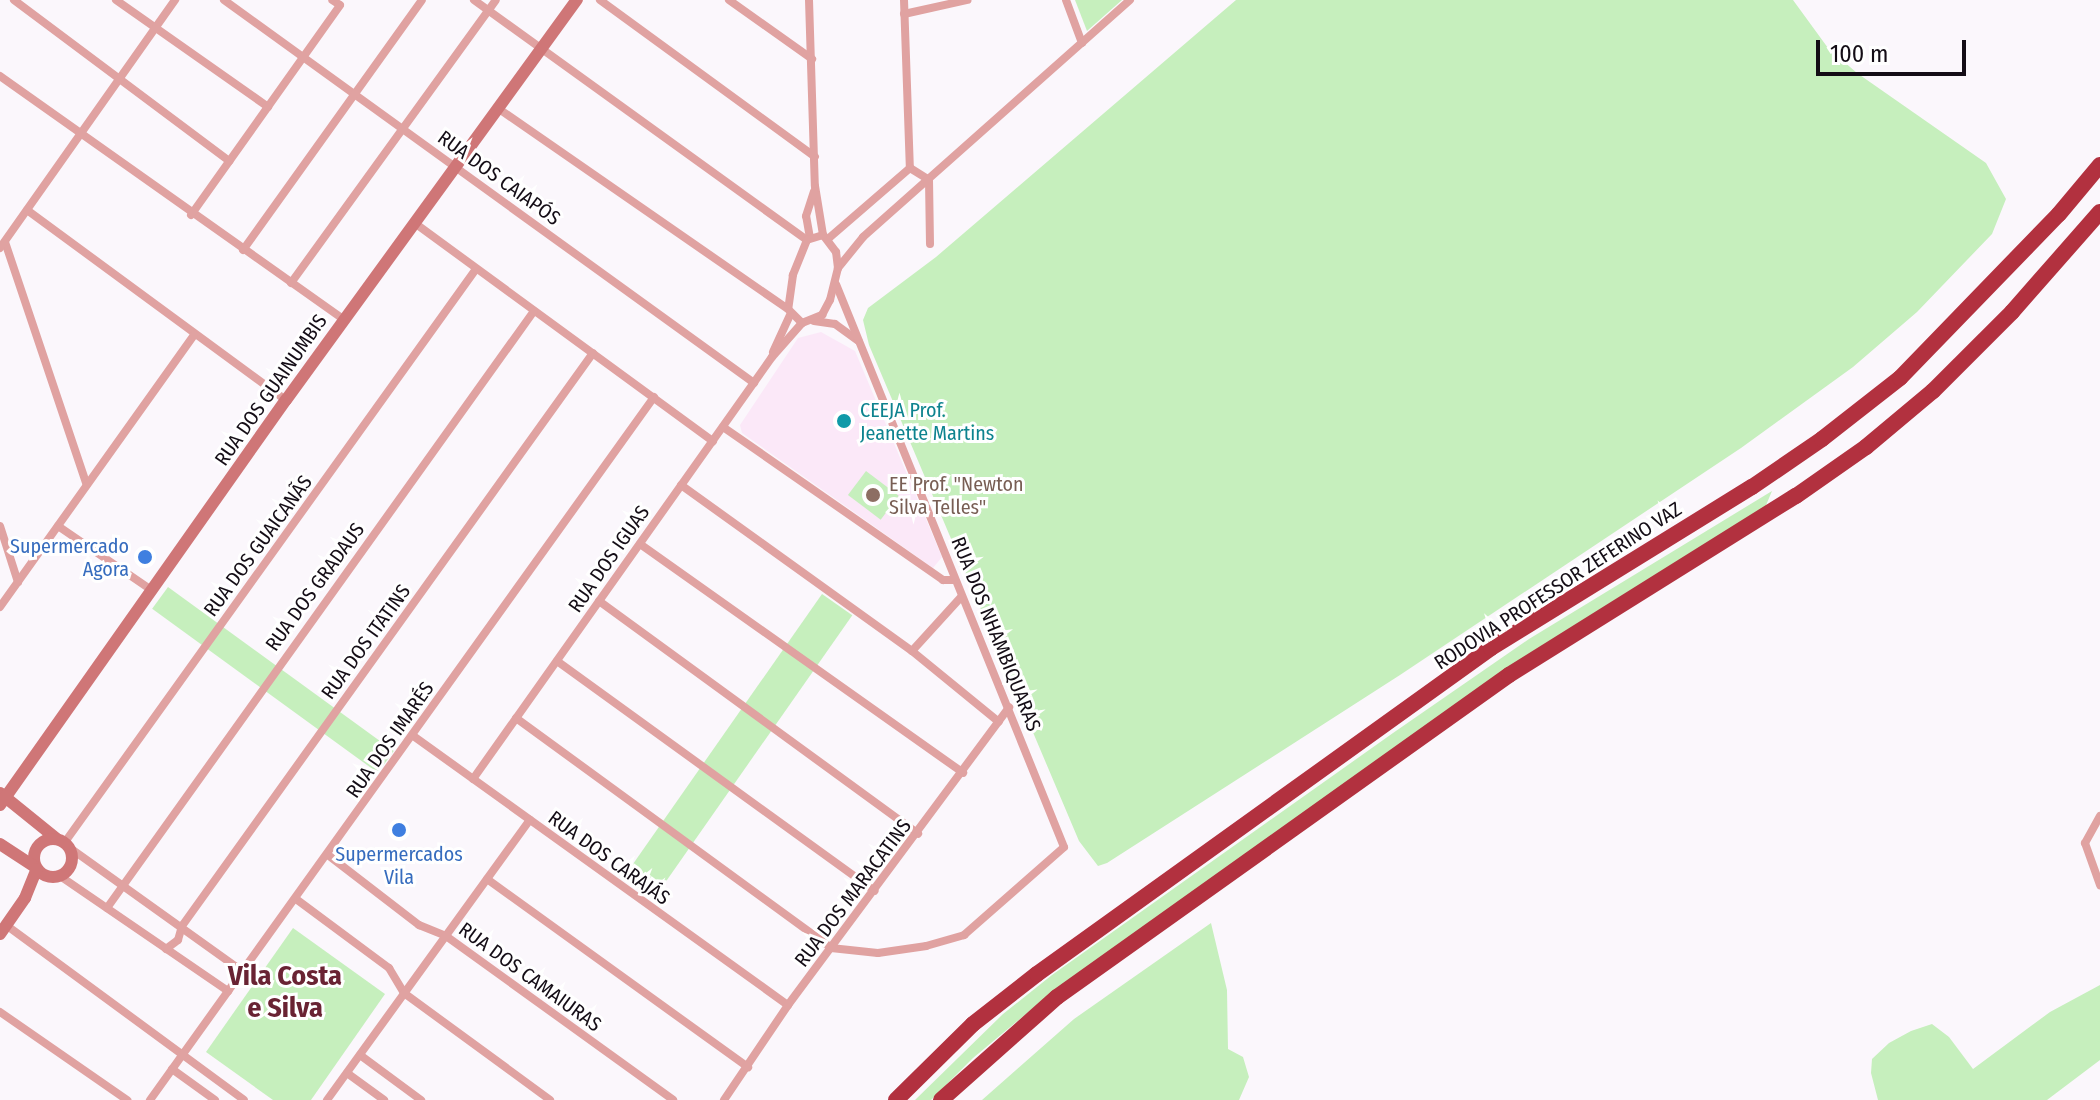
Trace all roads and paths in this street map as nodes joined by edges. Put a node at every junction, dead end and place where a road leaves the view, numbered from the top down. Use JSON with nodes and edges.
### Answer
{"nodes":[{"id":1,"x":14,"y":0,"type":"edge"},
{"id":2,"x":116,"y":0,"type":"edge"},
{"id":3,"x":175,"y":0,"type":"edge"},
{"id":4,"x":224,"y":0,"type":"edge"},
{"id":5,"x":422,"y":0,"type":"edge"},
{"id":6,"x":474,"y":0,"type":"edge"},
{"id":7,"x":496,"y":0,"type":"edge"},
{"id":8,"x":577,"y":0,"type":"edge"},
{"id":9,"x":600,"y":0,"type":"edge"},
{"id":10,"x":729,"y":0,"type":"edge"},
{"id":11,"x":809,"y":0,"type":"edge"},
{"id":12,"x":904,"y":0,"type":"edge"},
{"id":13,"x":967,"y":0,"type":"edge"},
{"id":14,"x":1066,"y":0,"type":"edge"},
{"id":15,"x":1130,"y":0,"type":"edge"},
{"id":16,"x":336,"y":3,"type":"edge"},
{"id":17,"x":489,"y":10,"type":"junction"},
{"id":18,"x":904,"y":14,"type":"junction"},
{"id":19,"x":155,"y":28,"type":"junction"},
{"id":20,"x":1082,"y":43,"type":"junction"},
{"id":21,"x":542,"y":50,"type":"junction"},
{"id":22,"x":304,"y":58,"type":"junction"},
{"id":23,"x":812,"y":59,"type":"junction"},
{"id":24,"x":0,"y":76,"type":"edge"},
{"id":25,"x":122,"y":78,"type":"junction"},
{"id":26,"x":355,"y":94,"type":"junction"},
{"id":27,"x":268,"y":107,"type":"junction"},
{"id":28,"x":499,"y":109,"type":"junction"},
{"id":29,"x":402,"y":128,"type":"junction"},
{"id":30,"x":81,"y":133,"type":"junction"},
{"id":31,"x":815,"y":157,"type":"junction"},
{"id":32,"x":229,"y":161,"type":"junction"},
{"id":33,"x":2100,"y":165,"type":"edge"},
{"id":34,"x":456,"y":166,"type":"junction"},
{"id":35,"x":910,"y":168,"type":"junction"},
{"id":36,"x":929,"y":180,"type":"junction"},
{"id":37,"x":815,"y":186,"type":"junction"},
{"id":38,"x":27,"y":210,"type":"junction"},
{"id":39,"x":2100,"y":212,"type":"edge"},
{"id":40,"x":191,"y":215,"type":"junction"},
{"id":41,"x":416,"y":224,"type":"junction"},
{"id":42,"x":826,"y":236,"type":"junction"},
{"id":43,"x":808,"y":239,"type":"junction"},
{"id":44,"x":930,"y":244,"type":"dead end"},
{"id":45,"x":3,"y":245,"type":"edge"},
{"id":46,"x":243,"y":250,"type":"junction"},
{"id":47,"x":838,"y":268,"type":"junction"},
{"id":48,"x":476,"y":269,"type":"junction"},
{"id":49,"x":291,"y":283,"type":"junction"},
{"id":50,"x":836,"y":284,"type":"junction"},
{"id":51,"x":534,"y":311,"type":"junction"},
{"id":52,"x":789,"y":312,"type":"junction"},
{"id":53,"x":345,"y":320,"type":"junction"},
{"id":54,"x":813,"y":321,"type":"junction"},
{"id":55,"x":802,"y":323,"type":"junction"},
{"id":56,"x":194,"y":335,"type":"junction"},
{"id":57,"x":861,"y":345,"type":"junction"},
{"id":58,"x":593,"y":353,"type":"junction"},
{"id":59,"x":772,"y":357,"type":"junction"},
{"id":60,"x":754,"y":383,"type":"junction"},
{"id":61,"x":654,"y":397,"type":"junction"},
{"id":62,"x":286,"y":400,"type":"junction"},
{"id":63,"x":723,"y":427,"type":"junction"},
{"id":64,"x":713,"y":441,"type":"junction"},
{"id":65,"x":87,"y":485,"type":"junction"},
{"id":66,"x":681,"y":485,"type":"junction"},
{"id":67,"x":0,"y":526,"type":"edge"},
{"id":68,"x":58,"y":526,"type":"junction"},
{"id":69,"x":640,"y":544,"type":"junction"},
{"id":70,"x":955,"y":580,"type":"junction"},
{"id":71,"x":18,"y":582,"type":"junction"},
{"id":72,"x":154,"y":591,"type":"junction"},
{"id":73,"x":962,"y":596,"type":"junction"},
{"id":74,"x":599,"y":601,"type":"junction"},
{"id":75,"x":0,"y":607,"type":"edge"},
{"id":76,"x":912,"y":651,"type":"junction"},
{"id":77,"x":557,"y":661,"type":"junction"},
{"id":78,"x":1009,"y":707,"type":"junction"},
{"id":79,"x":516,"y":718,"type":"junction"},
{"id":80,"x":999,"y":722,"type":"junction"},
{"id":81,"x":412,"y":735,"type":"junction"},
{"id":82,"x":963,"y":773,"type":"junction"},
{"id":83,"x":473,"y":779,"type":"junction"},
{"id":84,"x":2,"y":798,"type":"edge"},
{"id":85,"x":2100,"y":816,"type":"edge"},
{"id":86,"x":530,"y":820,"type":"junction"},
{"id":87,"x":918,"y":834,"type":"junction"},
{"id":88,"x":64,"y":843,"type":"junction"},
{"id":89,"x":0,"y":844,"type":"edge"},
{"id":90,"x":328,"y":855,"type":"junction"},
{"id":91,"x":36,"y":868,"type":"junction"},
{"id":92,"x":55,"y":877,"type":"junction"},
{"id":93,"x":487,"y":879,"type":"junction"},
{"id":94,"x":123,"y":884,"type":"junction"},
{"id":95,"x":2100,"y":885,"type":"edge"},
{"id":96,"x":875,"y":891,"type":"junction"},
{"id":97,"x":25,"y":898,"type":"junction"},
{"id":98,"x":296,"y":899,"type":"junction"},
{"id":99,"x":107,"y":908,"type":"junction"},
{"id":100,"x":182,"y":926,"type":"junction"},
{"id":101,"x":3,"y":930,"type":"edge"},
{"id":102,"x":446,"y":936,"type":"junction"},
{"id":103,"x":831,"y":948,"type":"junction"},
{"id":104,"x":166,"y":949,"type":"junction"},
{"id":105,"x":242,"y":971,"type":"junction"},
{"id":106,"x":228,"y":991,"type":"junction"},
{"id":107,"x":404,"y":993,"type":"junction"},
{"id":108,"x":788,"y":1005,"type":"junction"},
{"id":109,"x":0,"y":1012,"type":"edge"},
{"id":110,"x":360,"y":1055,"type":"junction"},
{"id":111,"x":181,"y":1056,"type":"junction"},
{"id":112,"x":748,"y":1067,"type":"junction"},
{"id":113,"x":172,"y":1069,"type":"junction"},
{"id":114,"x":347,"y":1073,"type":"junction"},
{"id":115,"x":127,"y":1100,"type":"edge"},
{"id":116,"x":150,"y":1100,"type":"edge"},
{"id":117,"x":215,"y":1100,"type":"edge"},
{"id":118,"x":244,"y":1100,"type":"edge"},
{"id":119,"x":327,"y":1100,"type":"edge"},
{"id":120,"x":384,"y":1100,"type":"edge"},
{"id":121,"x":421,"y":1100,"type":"edge"},
{"id":122,"x":550,"y":1100,"type":"edge"},
{"id":123,"x":673,"y":1100,"type":"edge"},
{"id":124,"x":724,"y":1100,"type":"edge"},
{"id":125,"x":896,"y":1100,"type":"edge"},
{"id":126,"x":941,"y":1100,"type":"edge"}],
"edges":[{"from":1,"to":25,"type":"street"},
{"from":2,"to":19,"type":"street"},
{"from":3,"to":19,"type":"street"},
{"from":4,"to":22,"type":"street","name":"RUA DOS CAIAPÓS"},
{"from":5,"to":26,"type":"street"},
{"from":6,"to":17,"type":"street"},
{"from":7,"to":17,"type":"street"},
{"from":8,"to":21,"type":"street","name":"RUA DOS GUAINUMBIS"},
{"from":9,"to":31,"type":"street"},
{"from":10,"to":23,"type":"street"},
{"from":11,"to":23,"type":"street"},
{"from":12,"to":18,"type":"street"},
{"from":13,"to":18,"type":"street"},
{"from":14,"to":20,"type":"street"},
{"from":15,"to":20,"type":"street"},
{"from":16,"to":22,"type":"street"},
{"from":17,"to":21,"type":"street"},
{"from":17,"to":29,"type":"street"},
{"from":18,"to":35,"type":"street"},
{"from":19,"to":25,"type":"street"},
{"from":19,"to":27,"type":"street"},
{"from":20,"to":36,"type":"street"},
{"from":21,"to":28,"type":"street","name":"RUA DOS GUAINUMBIS"},
{"from":21,"to":43,"type":"street"},
{"from":22,"to":26,"type":"street","name":"RUA DOS CAIAPÓS"},
{"from":22,"to":27,"type":"street"},
{"from":23,"to":31,"type":"street"},
{"from":24,"to":30,"type":"street"},
{"from":25,"to":30,"type":"street"},
{"from":25,"to":32,"type":"street"},
{"from":26,"to":29,"type":"street","name":"RUA DOS CAIAPÓS"},
{"from":26,"to":46,"type":"street"},
{"from":27,"to":32,"type":"street"},
{"from":28,"to":34,"type":"street","name":"RUA DOS GUAINUMBIS"},
{"from":28,"to":52,"type":"street"},
{"from":29,"to":34,"type":"street","name":"RUA DOS CAIAPÓS"},
{"from":29,"to":49,"type":"street"},
{"from":30,"to":38,"type":"street"},
{"from":30,"to":40,"type":"street"},
{"from":31,"to":37,"type":"street"},
{"from":32,"to":40,"type":"street"},
{"from":33,"to":125,"type":"highway","name":"RODOVIA PROFESSOR ZEFERINO VAZ"},
{"from":34,"to":41,"type":"street","name":"RUA DOS GUAINUMBIS"},
{"from":34,"to":60,"type":"street","name":"RUA DOS CAIAPÓS"},
{"from":35,"to":36,"type":"street"},
{"from":35,"to":42,"type":"street"},
{"from":36,"to":44,"type":"street"},
{"from":36,"to":47,"type":"street"},
{"from":37,"to":42,"type":"street"},
{"from":37,"to":43,"type":"street","name":"RUA DOS IGUAS"},
{"from":38,"to":45,"type":"street"},
{"from":38,"to":56,"type":"street"},
{"from":39,"to":126,"type":"highway"},
{"from":40,"to":46,"type":"street"},
{"from":41,"to":48,"type":"street"},
{"from":41,"to":53,"type":"street","name":"RUA DOS GUAINUMBIS"},
{"from":42,"to":43,"type":"street"},
{"from":42,"to":47,"type":"street"},
{"from":43,"to":52,"type":"street","name":"RUA DOS IGUAS"},
{"from":45,"to":65,"type":"street"},
{"from":46,"to":49,"type":"street"},
{"from":47,"to":50,"type":"street"},
{"from":48,"to":51,"type":"street"},
{"from":48,"to":88,"type":"street","name":"RUA DOS GUAICANÃS"},
{"from":49,"to":53,"type":"street"},
{"from":50,"to":54,"type":"street"},
{"from":50,"to":57,"type":"street","name":"RUA DOS NHAMBIQUARAS"},
{"from":51,"to":58,"type":"street"},
{"from":51,"to":94,"type":"street","name":"RUA DOS GRADAUS"},
{"from":52,"to":55,"type":"street"},
{"from":52,"to":59,"type":"street","name":"RUA DOS IGUAS"},
{"from":53,"to":62,"type":"street","name":"RUA DOS GUAINUMBIS"},
{"from":54,"to":55,"type":"street"},
{"from":54,"to":57,"type":"street"},
{"from":55,"to":59,"type":"street","name":"RUA DOS IGUAS"},
{"from":56,"to":62,"type":"street"},
{"from":56,"to":65,"type":"street"},
{"from":57,"to":70,"type":"street","name":"RUA DOS NHAMBIQUARAS"},
{"from":58,"to":61,"type":"street"},
{"from":58,"to":100,"type":"street","name":"RUA DOS ITATINS"},
{"from":59,"to":60,"type":"street","name":"RUA DOS IGUAS"},
{"from":60,"to":63,"type":"street","name":"RUA DOS IGUAS"},
{"from":61,"to":64,"type":"street"},
{"from":61,"to":81,"type":"street","name":"RUA DOS IMARÉS"},
{"from":62,"to":72,"type":"street","name":"RUA DOS GUAINUMBIS"},
{"from":63,"to":64,"type":"street","name":"RUA DOS IGUAS"},
{"from":63,"to":70,"type":"street"},
{"from":64,"to":66,"type":"street","name":"RUA DOS IGUAS"},
{"from":65,"to":68,"type":"street"},
{"from":66,"to":69,"type":"street","name":"RUA DOS IGUAS"},
{"from":66,"to":76,"type":"street"},
{"from":67,"to":71,"type":"street"},
{"from":68,"to":71,"type":"street"},
{"from":68,"to":72,"type":"street"},
{"from":69,"to":74,"type":"street","name":"RUA DOS IGUAS"},
{"from":69,"to":82,"type":"street"},
{"from":70,"to":73,"type":"street","name":"RUA DOS NHAMBIQUARAS"},
{"from":71,"to":75,"type":"street"},
{"from":72,"to":84,"type":"street","name":"RUA DOS GUAINUMBIS"},
{"from":73,"to":76,"type":"street"},
{"from":73,"to":78,"type":"street","name":"RUA DOS NHAMBIQUARAS"},
{"from":74,"to":77,"type":"street","name":"RUA DOS IGUAS"},
{"from":74,"to":87,"type":"street"},
{"from":76,"to":80,"type":"street"},
{"from":77,"to":79,"type":"street","name":"RUA DOS IGUAS"},
{"from":77,"to":96,"type":"street"},
{"from":78,"to":80,"type":"street","name":"RUA DOS MARACATINS"},
{"from":78,"to":103,"type":"street","name":"RUA DOS NHAMBIQUARAS"},
{"from":79,"to":83,"type":"street","name":"RUA DOS IGUAS"},
{"from":79,"to":103,"type":"street"},
{"from":80,"to":82,"type":"street","name":"RUA DOS MARACATINS"},
{"from":81,"to":83,"type":"street","name":"RUA DOS CARAJÁS"},
{"from":81,"to":90,"type":"street","name":"RUA DOS IMARÉS"},
{"from":82,"to":87,"type":"street","name":"RUA DOS MARACATINS"},
{"from":83,"to":86,"type":"street","name":"RUA DOS CARAJÁS"},
{"from":84,"to":88,"type":"street"},
{"from":85,"to":95,"type":"street"},
{"from":86,"to":93,"type":"street"},
{"from":86,"to":108,"type":"street","name":"RUA DOS CARAJÁS"},
{"from":87,"to":96,"type":"street","name":"RUA DOS MARACATINS"},
{"from":88,"to":91,"type":"street"},
{"from":88,"to":92,"type":"street"},
{"from":88,"to":94,"type":"street"},
{"from":89,"to":91,"type":"street"},
{"from":90,"to":98,"type":"street","name":"RUA DOS IMARÉS"},
{"from":90,"to":102,"type":"street","name":"RUA DOS CAMAIURAS"},
{"from":91,"to":92,"type":"street"},
{"from":91,"to":97,"type":"street"},
{"from":92,"to":97,"type":"street"},
{"from":92,"to":99,"type":"street"},
{"from":93,"to":102,"type":"street"},
{"from":93,"to":112,"type":"street"},
{"from":94,"to":99,"type":"street","name":"RUA DOS GRADAUS"},
{"from":94,"to":100,"type":"street"},
{"from":96,"to":103,"type":"street","name":"RUA DOS MARACATINS"},
{"from":97,"to":101,"type":"street"},
{"from":98,"to":105,"type":"street","name":"RUA DOS IMARÉS"},
{"from":98,"to":107,"type":"street"},
{"from":99,"to":104,"type":"street"},
{"from":100,"to":104,"type":"street","name":"RUA DOS ITATINS"},
{"from":100,"to":105,"type":"street"},
{"from":101,"to":111,"type":"street"},
{"from":102,"to":107,"type":"street"},
{"from":102,"to":123,"type":"street","name":"RUA DOS CAMAIURAS"},
{"from":103,"to":108,"type":"street","name":"RUA DOS MARACATINS"},
{"from":104,"to":106,"type":"street"},
{"from":105,"to":106,"type":"street","name":"RUA DOS IMARÉS"},
{"from":106,"to":111,"type":"street","name":"RUA DOS IMARÉS"},
{"from":107,"to":110,"type":"street"},
{"from":107,"to":122,"type":"street"},
{"from":108,"to":112,"type":"street","name":"RUA DOS MARACATINS"},
{"from":109,"to":115,"type":"street"},
{"from":110,"to":114,"type":"street"},
{"from":110,"to":121,"type":"street"},
{"from":111,"to":113,"type":"street","name":"RUA DOS IMARÉS"},
{"from":111,"to":118,"type":"street"},
{"from":112,"to":124,"type":"street","name":"RUA DOS MARACATINS"},
{"from":113,"to":116,"type":"street","name":"RUA DOS IMARÉS"},
{"from":113,"to":117,"type":"street"},
{"from":114,"to":119,"type":"street"},
{"from":114,"to":120,"type":"street"}]}
